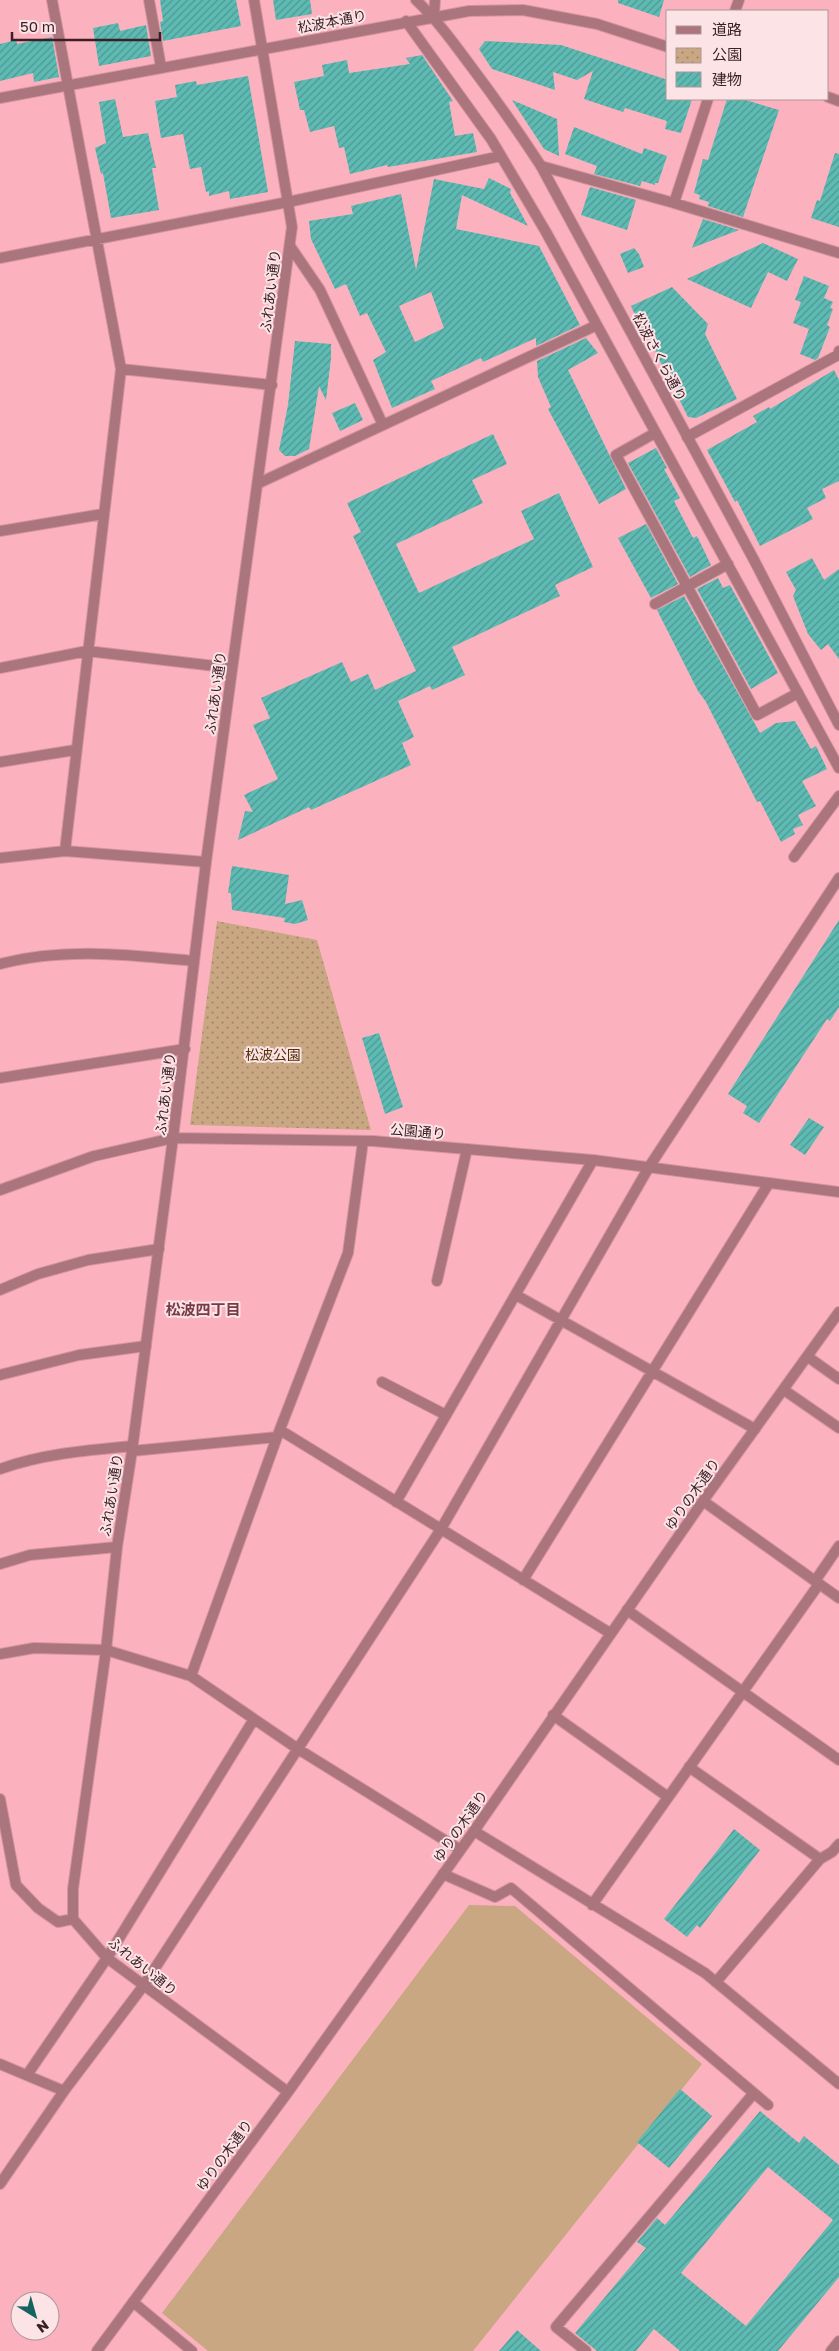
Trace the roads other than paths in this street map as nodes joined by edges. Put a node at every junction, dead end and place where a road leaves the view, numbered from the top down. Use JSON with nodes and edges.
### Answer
{"nodes":[{"id":1,"x":52,"y":0,"type":"edge"},
{"id":2,"x":149,"y":0,"type":"edge"},
{"id":3,"x":254,"y":0,"type":"edge"},
{"id":4,"x":416,"y":0,"type":"edge"},
{"id":5,"x":435,"y":0,"type":"edge"},
{"id":6,"x":434,"y":17,"type":"junction"},
{"id":7,"x":406,"y":21,"type":"junction"},
{"id":8,"x":666,"y":46,"type":"edge"},
{"id":9,"x":263,"y":48,"type":"junction"},
{"id":10,"x":161,"y":67,"type":"junction"},
{"id":11,"x":68,"y":85,"type":"junction"},
{"id":12,"x":0,"y":98,"type":"edge"},
{"id":13,"x":708,"y":100,"type":"edge"},
{"id":14,"x":501,"y":156,"type":"junction"},
{"id":15,"x":541,"y":166,"type":"junction"},
{"id":16,"x":288,"y":202,"type":"junction"},
{"id":17,"x":674,"y":202,"type":"junction"},
{"id":18,"x":98,"y":239,"type":"junction"},
{"id":19,"x":290,"y":246,"type":"junction"},
{"id":20,"x":839,"y":254,"type":"edge"},
{"id":21,"x":0,"y":258,"type":"edge"},
{"id":22,"x":597,"y":325,"type":"junction"},
{"id":23,"x":839,"y":355,"type":"edge"},
{"id":24,"x":121,"y":369,"type":"junction"},
{"id":25,"x":272,"y":385,"type":"junction"},
{"id":26,"x":383,"y":425,"type":"junction"},
{"id":27,"x":655,"y":433,"type":"junction"},
{"id":28,"x":687,"y":437,"type":"junction"},
{"id":29,"x":259,"y":483,"type":"junction"},
{"id":30,"x":103,"y":514,"type":"junction"},
{"id":31,"x":0,"y":531,"type":"edge"},
{"id":32,"x":728,"y":564,"type":"junction"},
{"id":33,"x":687,"y":587,"type":"junction"},
{"id":34,"x":655,"y":604,"type":"dead end"},
{"id":35,"x":87,"y":650,"type":"junction"},
{"id":36,"x":0,"y":668,"type":"edge"},
{"id":37,"x":232,"y":668,"type":"junction"},
{"id":38,"x":798,"y":693,"type":"junction"},
{"id":39,"x":839,"y":725,"type":"edge"},
{"id":40,"x":76,"y":750,"type":"junction"},
{"id":41,"x":0,"y":762,"type":"edge"},
{"id":42,"x":839,"y":768,"type":"edge"},
{"id":43,"x":839,"y":796,"type":"edge"},
{"id":44,"x":65,"y":851,"type":"junction"},
{"id":45,"x":794,"y":857,"type":"dead end"},
{"id":46,"x":0,"y":858,"type":"edge"},
{"id":47,"x":206,"y":862,"type":"junction"},
{"id":48,"x":839,"y":878,"type":"edge"},
{"id":49,"x":194,"y":961,"type":"junction"},
{"id":50,"x":0,"y":964,"type":"edge"},
{"id":51,"x":185,"y":1049,"type":"junction"},
{"id":52,"x":0,"y":1078,"type":"edge"},
{"id":53,"x":173,"y":1138,"type":"junction"},
{"id":54,"x":363,"y":1141,"type":"junction"},
{"id":55,"x":467,"y":1149,"type":"junction"},
{"id":56,"x":593,"y":1160,"type":"junction"},
{"id":57,"x":649,"y":1167,"type":"junction"},
{"id":58,"x":769,"y":1183,"type":"junction"},
{"id":59,"x":0,"y":1190,"type":"edge"},
{"id":60,"x":839,"y":1192,"type":"edge"},
{"id":61,"x":159,"y":1249,"type":"junction"},
{"id":62,"x":437,"y":1280,"type":"dead end"},
{"id":63,"x":0,"y":1290,"type":"edge"},
{"id":64,"x":516,"y":1295,"type":"junction"},
{"id":65,"x":839,"y":1312,"type":"edge"},
{"id":66,"x":561,"y":1320,"type":"junction"},
{"id":67,"x":146,"y":1346,"type":"junction"},
{"id":68,"x":808,"y":1357,"type":"junction"},
{"id":69,"x":652,"y":1371,"type":"junction"},
{"id":70,"x":0,"y":1375,"type":"edge"},
{"id":71,"x":839,"y":1379,"type":"edge"},
{"id":72,"x":382,"y":1382,"type":"dead end"},
{"id":73,"x":784,"y":1390,"type":"junction"},
{"id":74,"x":446,"y":1416,"type":"junction"},
{"id":75,"x":839,"y":1428,"type":"edge"},
{"id":76,"x":755,"y":1429,"type":"junction"},
{"id":77,"x":278,"y":1434,"type":"junction"},
{"id":78,"x":132,"y":1449,"type":"junction"},
{"id":79,"x":0,"y":1469,"type":"edge"},
{"id":80,"x":703,"y":1501,"type":"junction"},
{"id":81,"x":396,"y":1502,"type":"junction"},
{"id":82,"x":440,"y":1529,"type":"junction"},
{"id":83,"x":839,"y":1546,"type":"edge"},
{"id":84,"x":117,"y":1547,"type":"junction"},
{"id":85,"x":0,"y":1564,"type":"edge"},
{"id":86,"x":523,"y":1580,"type":"junction"},
{"id":87,"x":817,"y":1582,"type":"junction"},
{"id":88,"x":839,"y":1598,"type":"edge"},
{"id":89,"x":627,"y":1610,"type":"junction"},
{"id":90,"x":610,"y":1633,"type":"junction"},
{"id":91,"x":106,"y":1650,"type":"junction"},
{"id":92,"x":0,"y":1654,"type":"edge"},
{"id":93,"x":191,"y":1676,"type":"junction"},
{"id":94,"x":743,"y":1692,"type":"junction"},
{"id":95,"x":553,"y":1715,"type":"junction"},
{"id":96,"x":254,"y":1719,"type":"junction"},
{"id":97,"x":298,"y":1749,"type":"junction"},
{"id":98,"x":839,"y":1760,"type":"edge"},
{"id":99,"x":689,"y":1767,"type":"junction"},
{"id":100,"x":668,"y":1797,"type":"junction"},
{"id":101,"x":0,"y":1799,"type":"edge"},
{"id":102,"x":474,"y":1831,"type":"junction"},
{"id":103,"x":4,"y":1840,"type":"edge"},
{"id":104,"x":839,"y":1844,"type":"edge"},
{"id":105,"x":459,"y":1850,"type":"junction"},
{"id":106,"x":820,"y":1859,"type":"junction"},
{"id":107,"x":443,"y":1874,"type":"junction"},
{"id":108,"x":592,"y":1905,"type":"junction"},
{"id":109,"x":72,"y":1919,"type":"junction"},
{"id":110,"x":107,"y":1958,"type":"junction"},
{"id":111,"x":716,"y":1982,"type":"junction"},
{"id":112,"x":144,"y":1985,"type":"junction"},
{"id":113,"x":0,"y":2064,"type":"edge"},
{"id":114,"x":27,"y":2075,"type":"junction"},
{"id":115,"x":839,"y":2084,"type":"edge"},
{"id":116,"x":64,"y":2091,"type":"junction"},
{"id":117,"x":288,"y":2092,"type":"junction"},
{"id":118,"x":754,"y":2093,"type":"junction"},
{"id":119,"x":768,"y":2105,"type":"dead end"},
{"id":120,"x":0,"y":2184,"type":"edge"},
{"id":121,"x":133,"y":2302,"type":"junction"},
{"id":122,"x":839,"y":2341,"type":"edge"},
{"id":123,"x":97,"y":2351,"type":"edge"},
{"id":124,"x":192,"y":2351,"type":"edge"},
{"id":125,"x":586,"y":2351,"type":"edge"},
{"id":126,"x":831,"y":2351,"type":"edge"}],
"edges":[{"from":1,"to":11,"type":"street"},
{"from":2,"to":10,"type":"street"},
{"from":3,"to":9,"type":"street","name":"ふれあい通り"},
{"from":4,"to":6,"type":"street","name":"松波さくら通り"},
{"from":5,"to":6,"type":"street"},
{"from":6,"to":7,"type":"street","name":"松波本通り"},
{"from":6,"to":8,"type":"street","name":"松波本通り"},
{"from":6,"to":15,"type":"street","name":"松波さくら通り"},
{"from":7,"to":9,"type":"street","name":"松波本通り"},
{"from":7,"to":14,"type":"street"},
{"from":9,"to":10,"type":"street","name":"松波本通り"},
{"from":9,"to":16,"type":"street","name":"ふれあい通り"},
{"from":10,"to":11,"type":"street","name":"松波本通り"},
{"from":11,"to":12,"type":"street","name":"松波本通り"},
{"from":11,"to":18,"type":"street"},
{"from":13,"to":17,"type":"street"},
{"from":14,"to":16,"type":"street"},
{"from":14,"to":22,"type":"street"},
{"from":15,"to":17,"type":"street"},
{"from":15,"to":28,"type":"street","name":"松波さくら通り"},
{"from":16,"to":18,"type":"street"},
{"from":16,"to":19,"type":"street","name":"ふれあい通り"},
{"from":17,"to":20,"type":"street"},
{"from":18,"to":21,"type":"street"},
{"from":18,"to":24,"type":"street"},
{"from":19,"to":25,"type":"street","name":"ふれあい通り"},
{"from":19,"to":26,"type":"street"},
{"from":22,"to":26,"type":"street"},
{"from":22,"to":27,"type":"street"},
{"from":23,"to":28,"type":"street"},
{"from":24,"to":25,"type":"street"},
{"from":24,"to":30,"type":"street"},
{"from":25,"to":29,"type":"street","name":"ふれあい通り"},
{"from":26,"to":29,"type":"street"},
{"from":27,"to":32,"type":"street"},
{"from":27,"to":33,"type":"street"},
{"from":28,"to":39,"type":"street","name":"松波さくら通り"},
{"from":29,"to":37,"type":"street","name":"ふれあい通り"},
{"from":30,"to":31,"type":"street"},
{"from":30,"to":35,"type":"street"},
{"from":32,"to":33,"type":"street"},
{"from":32,"to":38,"type":"street"},
{"from":33,"to":34,"type":"street"},
{"from":33,"to":38,"type":"street"},
{"from":35,"to":36,"type":"street"},
{"from":35,"to":37,"type":"street"},
{"from":35,"to":40,"type":"street"},
{"from":37,"to":47,"type":"street","name":"ふれあい通り"},
{"from":38,"to":42,"type":"street"},
{"from":40,"to":41,"type":"street"},
{"from":40,"to":44,"type":"street"},
{"from":43,"to":45,"type":"street"},
{"from":44,"to":46,"type":"street"},
{"from":44,"to":47,"type":"street"},
{"from":47,"to":49,"type":"street","name":"ふれあい通り"},
{"from":48,"to":57,"type":"street"},
{"from":49,"to":50,"type":"street"},
{"from":49,"to":51,"type":"street","name":"ふれあい通り"},
{"from":51,"to":52,"type":"street"},
{"from":51,"to":53,"type":"street","name":"ふれあい通り"},
{"from":53,"to":54,"type":"street","name":"公園通り"},
{"from":53,"to":59,"type":"street","name":"公園通り"},
{"from":53,"to":61,"type":"street","name":"ふれあい通り"},
{"from":54,"to":55,"type":"street","name":"公園通り"},
{"from":54,"to":77,"type":"street"},
{"from":55,"to":56,"type":"street","name":"公園通り"},
{"from":55,"to":62,"type":"street"},
{"from":56,"to":57,"type":"street","name":"公園通り"},
{"from":56,"to":64,"type":"street"},
{"from":57,"to":58,"type":"street","name":"公園通り"},
{"from":57,"to":66,"type":"street"},
{"from":58,"to":60,"type":"street","name":"公園通り"},
{"from":58,"to":69,"type":"street"},
{"from":61,"to":63,"type":"street"},
{"from":61,"to":67,"type":"street","name":"ふれあい通り"},
{"from":64,"to":66,"type":"street"},
{"from":64,"to":74,"type":"street"},
{"from":65,"to":68,"type":"street","name":"ゆりの木通り"},
{"from":66,"to":69,"type":"street"},
{"from":66,"to":82,"type":"street"},
{"from":67,"to":70,"type":"street"},
{"from":67,"to":78,"type":"street","name":"ふれあい通り"},
{"from":68,"to":71,"type":"street"},
{"from":68,"to":73,"type":"street","name":"ゆりの木通り"},
{"from":69,"to":76,"type":"street"},
{"from":69,"to":86,"type":"street"},
{"from":72,"to":74,"type":"street"},
{"from":73,"to":75,"type":"street"},
{"from":73,"to":76,"type":"street","name":"ゆりの木通り"},
{"from":74,"to":81,"type":"street"},
{"from":76,"to":80,"type":"street","name":"ゆりの木通り"},
{"from":77,"to":78,"type":"street"},
{"from":77,"to":81,"type":"street"},
{"from":77,"to":93,"type":"street"},
{"from":78,"to":79,"type":"street"},
{"from":78,"to":84,"type":"street","name":"ふれあい通り"},
{"from":80,"to":87,"type":"street"},
{"from":80,"to":89,"type":"street","name":"ゆりの木通り"},
{"from":81,"to":82,"type":"street"},
{"from":82,"to":86,"type":"street"},
{"from":82,"to":97,"type":"street"},
{"from":83,"to":87,"type":"street"},
{"from":84,"to":85,"type":"street"},
{"from":84,"to":91,"type":"street","name":"ふれあい通り"},
{"from":86,"to":90,"type":"street"},
{"from":87,"to":88,"type":"street"},
{"from":87,"to":94,"type":"street"},
{"from":89,"to":90,"type":"street","name":"ゆりの木通り"},
{"from":89,"to":94,"type":"street"},
{"from":90,"to":95,"type":"street","name":"ゆりの木通り"},
{"from":91,"to":92,"type":"street"},
{"from":91,"to":93,"type":"street"},
{"from":91,"to":109,"type":"street","name":"ふれあい通り"},
{"from":93,"to":96,"type":"street"},
{"from":94,"to":98,"type":"street"},
{"from":94,"to":99,"type":"street"},
{"from":95,"to":100,"type":"street"},
{"from":95,"to":102,"type":"street","name":"ゆりの木通り"},
{"from":96,"to":97,"type":"street"},
{"from":96,"to":110,"type":"street"},
{"from":97,"to":105,"type":"street"},
{"from":97,"to":112,"type":"street"},
{"from":99,"to":100,"type":"street"},
{"from":99,"to":106,"type":"street"},
{"from":100,"to":108,"type":"street"},
{"from":101,"to":103,"type":"street"},
{"from":102,"to":105,"type":"street","name":"ゆりの木通り"},
{"from":102,"to":108,"type":"street"},
{"from":103,"to":109,"type":"street"},
{"from":104,"to":106,"type":"street"},
{"from":105,"to":107,"type":"street","name":"ゆりの木通り"},
{"from":106,"to":111,"type":"street"},
{"from":107,"to":117,"type":"street","name":"ゆりの木通り"},
{"from":107,"to":118,"type":"street"},
{"from":108,"to":111,"type":"street"},
{"from":109,"to":110,"type":"street","name":"ふれあい通り"},
{"from":110,"to":112,"type":"street","name":"ふれあい通り"},
{"from":110,"to":114,"type":"street"},
{"from":111,"to":115,"type":"street"},
{"from":112,"to":116,"type":"street"},
{"from":112,"to":117,"type":"street","name":"ふれあい通り"},
{"from":113,"to":114,"type":"street"},
{"from":114,"to":116,"type":"street"},
{"from":116,"to":120,"type":"street"},
{"from":117,"to":121,"type":"street","name":"ゆりの木通り"},
{"from":118,"to":119,"type":"street"},
{"from":118,"to":125,"type":"street"},
{"from":121,"to":123,"type":"street","name":"ゆりの木通り"},
{"from":121,"to":124,"type":"street"},
{"from":122,"to":126,"type":"street"}]}
